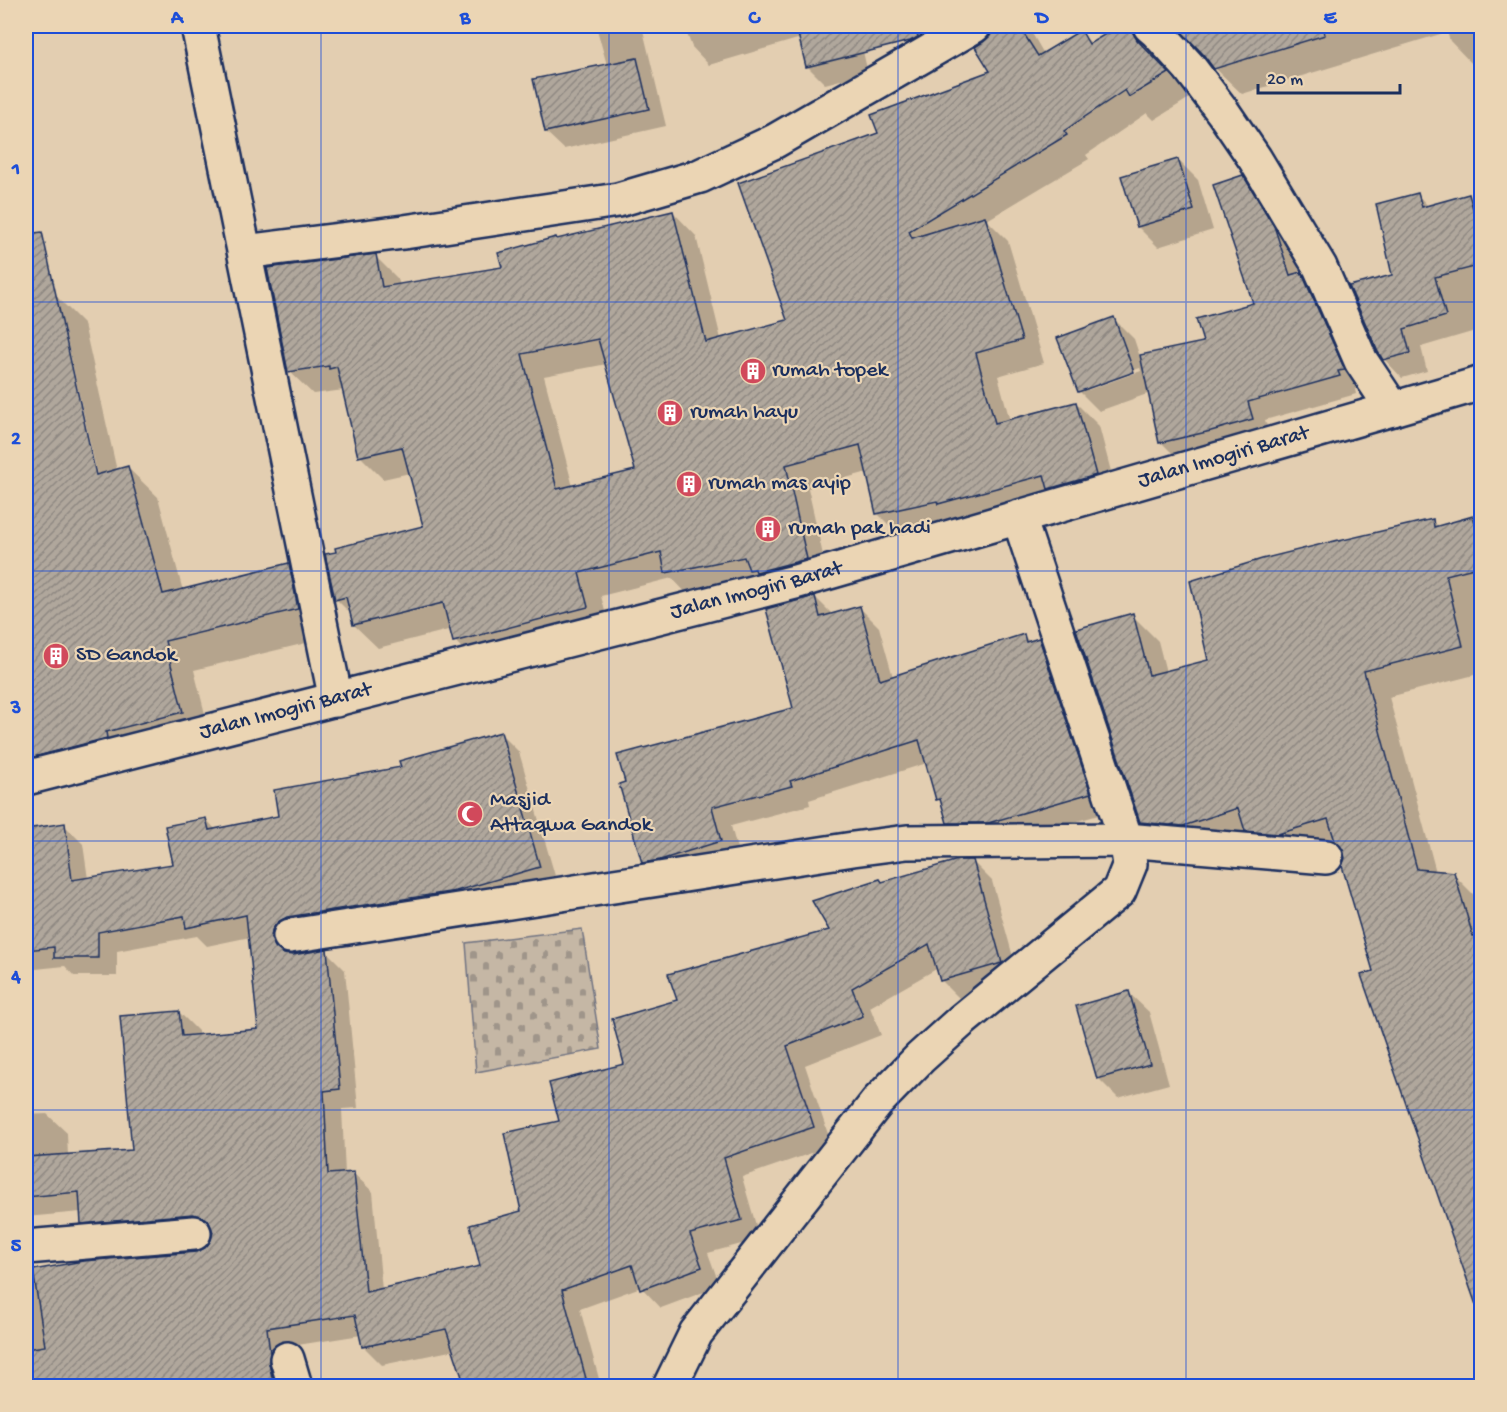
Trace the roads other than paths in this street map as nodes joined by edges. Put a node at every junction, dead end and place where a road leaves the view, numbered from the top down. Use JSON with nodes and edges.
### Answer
{"nodes":[{"id":1,"x":198,"y":26,"type":"edge"},
{"id":2,"x":974,"y":26,"type":"edge"},
{"id":3,"x":1150,"y":26,"type":"edge"},
{"id":4,"x":245,"y":252,"type":"junction"},
{"id":5,"x":1482,"y":383,"type":"edge"},
{"id":6,"x":1393,"y":409,"type":"junction"},
{"id":7,"x":1019,"y":518,"type":"junction"},
{"id":8,"x":336,"y":700,"type":"junction"},
{"id":9,"x":26,"y":778,"type":"edge"},
{"id":10,"x":1126,"y":840,"type":"junction"},
{"id":11,"x":1326,"y":857,"type":"dead end"},
{"id":12,"x":290,"y":936,"type":"dead end"},
{"id":13,"x":194,"y":1233,"type":"dead end"},
{"id":14,"x":26,"y":1247,"type":"edge"},
{"id":15,"x":670,"y":1386,"type":"edge"}],
"edges":[{"from":1,"to":4,"type":"street"},
{"from":2,"to":4,"type":"street"},
{"from":3,"to":6,"type":"street"},
{"from":4,"to":8,"type":"street"},
{"from":5,"to":6,"type":"street","name":"Jalan Imogiri Barat"},
{"from":6,"to":7,"type":"street","name":"Jalan Imogiri Barat"},
{"from":7,"to":8,"type":"street","name":"Jalan Imogiri Barat"},
{"from":7,"to":10,"type":"street"},
{"from":8,"to":9,"type":"street","name":"Jalan Imogiri Barat"},
{"from":10,"to":11,"type":"street"},
{"from":10,"to":12,"type":"street"},
{"from":10,"to":15,"type":"street"},
{"from":13,"to":14,"type":"street"}]}
